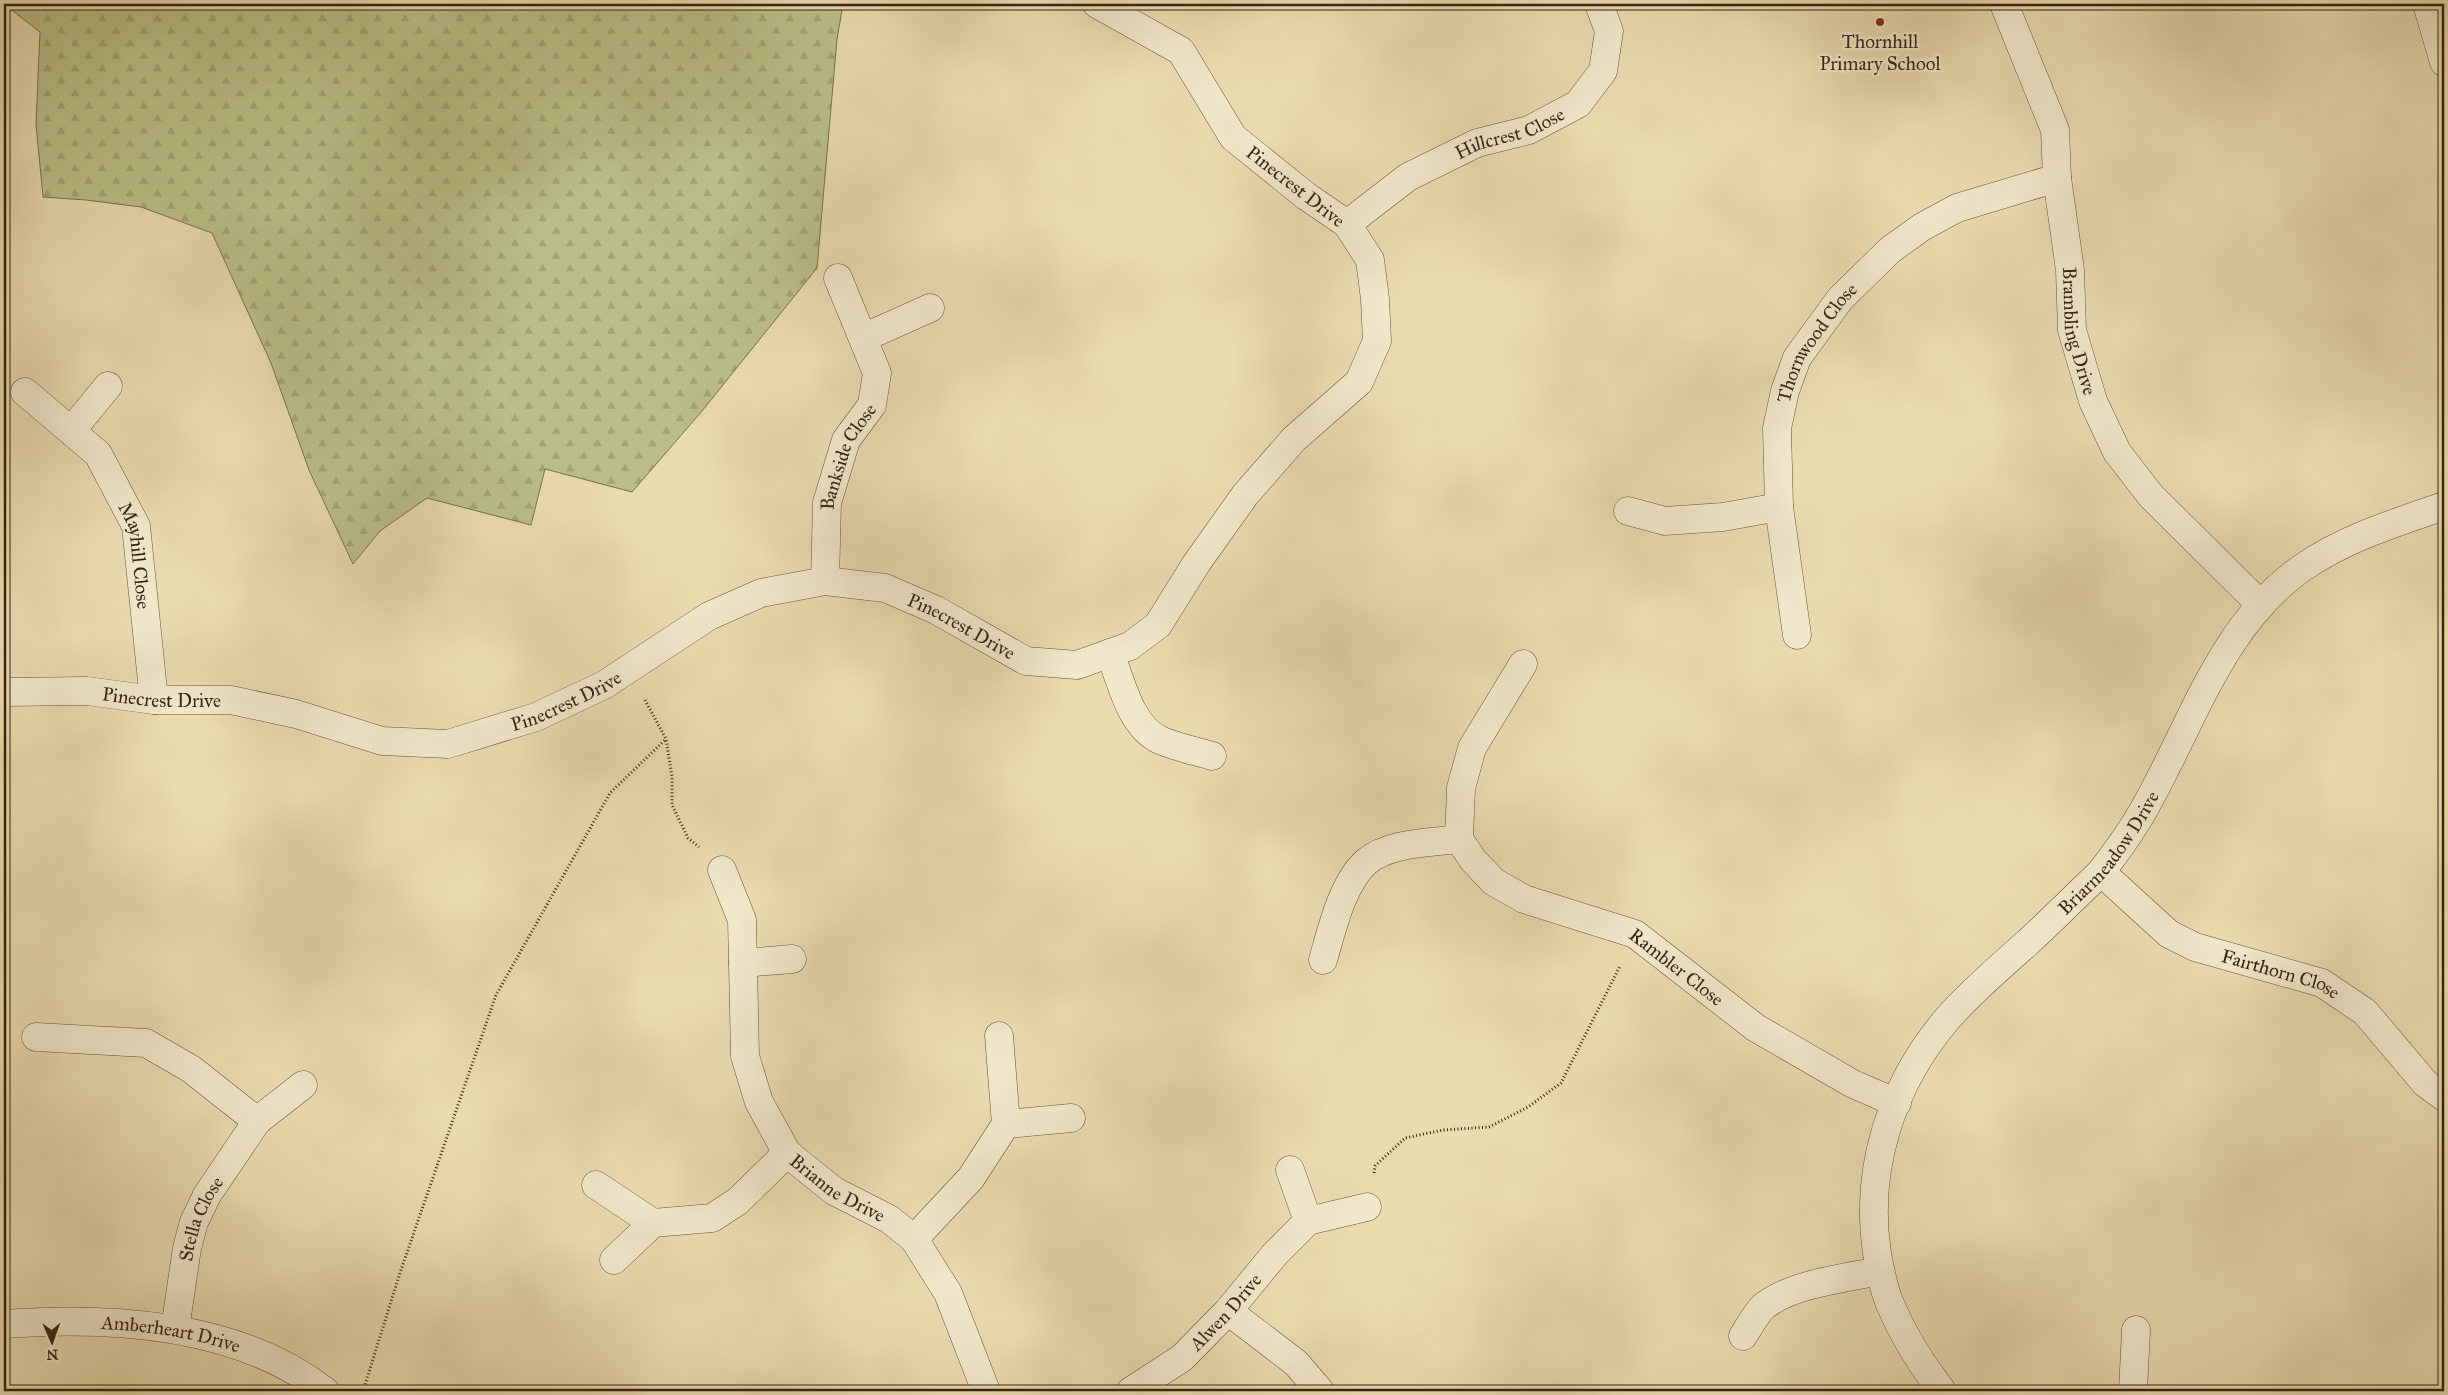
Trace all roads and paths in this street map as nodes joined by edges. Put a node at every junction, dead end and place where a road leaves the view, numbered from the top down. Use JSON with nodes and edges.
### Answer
{"nodes":[{"id":1,"x":1097,"y":4,"type":"edge"},
{"id":2,"x":1599,"y":4,"type":"edge"},
{"id":3,"x":2004,"y":4,"type":"edge"},
{"id":4,"x":2427,"y":4,"type":"edge"},
{"id":5,"x":2444,"y":62,"type":"edge"},
{"id":6,"x":2057,"y":178,"type":"junction"},
{"id":7,"x":1347,"y":224,"type":"junction"},
{"id":8,"x":838,"y":278,"type":"dead end"},
{"id":9,"x":930,"y":308,"type":"dead end"},
{"id":10,"x":863,"y":338,"type":"junction"},
{"id":11,"x":108,"y":386,"type":"dead end"},
{"id":12,"x":25,"y":392,"type":"dead end"},
{"id":13,"x":71,"y":431,"type":"junction"},
{"id":14,"x":2444,"y":506,"type":"edge"},
{"id":15,"x":1779,"y":507,"type":"junction"},
{"id":16,"x":1628,"y":511,"type":"dead end"},
{"id":17,"x":825,"y":581,"type":"junction"},
{"id":18,"x":2261,"y":605,"type":"junction"},
{"id":19,"x":1797,"y":635,"type":"dead end"},
{"id":20,"x":1110,"y":653,"type":"junction"},
{"id":21,"x":1523,"y":664,"type":"dead end"},
{"id":22,"x":627,"y":669,"type":"junction"},
{"id":23,"x":4,"y":692,"type":"edge"},
{"id":24,"x":154,"y":700,"type":"junction"},
{"id":25,"x":666,"y":739,"type":"junction"},
{"id":26,"x":1212,"y":756,"type":"dead end"},
{"id":27,"x":1458,"y":839,"type":"junction"},
{"id":28,"x":722,"y":870,"type":"joint"},
{"id":29,"x":2101,"y":872,"type":"junction"},
{"id":30,"x":1635,"y":934,"type":"junction"},
{"id":31,"x":792,"y":959,"type":"dead end"},
{"id":32,"x":1323,"y":960,"type":"dead end"},
{"id":33,"x":743,"y":963,"type":"junction"},
{"id":34,"x":999,"y":1036,"type":"dead end"},
{"id":35,"x":36,"y":1037,"type":"dead end"},
{"id":36,"x":303,"y":1085,"type":"dead end"},
{"id":37,"x":2444,"y":1097,"type":"edge"},
{"id":38,"x":1897,"y":1102,"type":"junction"},
{"id":39,"x":1071,"y":1118,"type":"dead end"},
{"id":40,"x":257,"y":1121,"type":"junction"},
{"id":41,"x":1006,"y":1124,"type":"junction"},
{"id":42,"x":788,"y":1153,"type":"junction"},
{"id":43,"x":1290,"y":1170,"type":"dead end"},
{"id":44,"x":596,"y":1184,"type":"dead end"},
{"id":45,"x":1367,"y":1207,"type":"joint"},
{"id":46,"x":1308,"y":1221,"type":"junction"},
{"id":47,"x":653,"y":1223,"type":"junction"},
{"id":48,"x":914,"y":1239,"type":"junction"},
{"id":49,"x":614,"y":1260,"type":"dead end"},
{"id":50,"x":1880,"y":1271,"type":"junction"},
{"id":51,"x":1228,"y":1311,"type":"junction"},
{"id":52,"x":4,"y":1324,"type":"edge"},
{"id":53,"x":175,"y":1330,"type":"junction"},
{"id":54,"x":2136,"y":1330,"type":"dead end"},
{"id":55,"x":1743,"y":1336,"type":"dead end"},
{"id":56,"x":319,"y":1390,"type":"edge"},
{"id":57,"x":363,"y":1391,"type":"edge"},
{"id":58,"x":986,"y":1391,"type":"edge"},
{"id":59,"x":1131,"y":1391,"type":"edge"},
{"id":60,"x":1320,"y":1391,"type":"edge"},
{"id":61,"x":1942,"y":1391,"type":"edge"},
{"id":62,"x":2133,"y":1391,"type":"edge"}],
"edges":[{"from":1,"to":7,"type":"street","name":"Pinecrest Drive"},
{"from":2,"to":7,"type":"street","name":"Hillcrest Close"},
{"from":3,"to":6,"type":"street","name":"Brambling Drive"},
{"from":4,"to":5,"type":"street"},
{"from":6,"to":15,"type":"street","name":"Thornwood Close"},
{"from":6,"to":18,"type":"street","name":"Brambling Drive"},
{"from":7,"to":20,"type":"street","name":"Pinecrest Drive"},
{"from":8,"to":10,"type":"street","name":"Bankside Close"},
{"from":9,"to":10,"type":"street"},
{"from":10,"to":17,"type":"street","name":"Bankside Close"},
{"from":11,"to":13,"type":"street"},
{"from":12,"to":13,"type":"street","name":"Mayhill Close"},
{"from":13,"to":24,"type":"street","name":"Mayhill Close"},
{"from":14,"to":18,"type":"street","name":"Briarmeadow Drive"},
{"from":15,"to":16,"type":"street"},
{"from":15,"to":19,"type":"street","name":"Thornwood Close"},
{"from":17,"to":20,"type":"street","name":"Pinecrest Drive"},
{"from":17,"to":22,"type":"street","name":"Pinecrest Drive"},
{"from":18,"to":29,"type":"street","name":"Briarmeadow Drive"},
{"from":20,"to":26,"type":"street"},
{"from":21,"to":27,"type":"street"},
{"from":22,"to":24,"type":"street","name":"Pinecrest Drive"},
{"from":22,"to":25,"type":"path"},
{"from":23,"to":24,"type":"street","name":"Pinecrest Drive"},
{"from":25,"to":28,"type":"path"},
{"from":25,"to":57,"type":"path"},
{"from":27,"to":30,"type":"street","name":"Rambler Close"},
{"from":27,"to":32,"type":"street"},
{"from":28,"to":33,"type":"street","name":"Brianne Drive"},
{"from":29,"to":37,"type":"street","name":"Fairthorn Close"},
{"from":29,"to":38,"type":"street","name":"Briarmeadow Drive"},
{"from":30,"to":38,"type":"street","name":"Rambler Close"},
{"from":30,"to":45,"type":"path"},
{"from":31,"to":33,"type":"street"},
{"from":33,"to":42,"type":"street","name":"Brianne Drive"},
{"from":34,"to":41,"type":"street"},
{"from":35,"to":40,"type":"street"},
{"from":36,"to":40,"type":"street","name":"Stella Close"},
{"from":38,"to":50,"type":"street","name":"Briarmeadow Drive"},
{"from":39,"to":41,"type":"street"},
{"from":40,"to":53,"type":"street","name":"Stella Close"},
{"from":41,"to":48,"type":"street"},
{"from":42,"to":47,"type":"street"},
{"from":42,"to":48,"type":"street","name":"Brianne Drive"},
{"from":43,"to":46,"type":"street"},
{"from":44,"to":47,"type":"street"},
{"from":45,"to":46,"type":"street"},
{"from":46,"to":51,"type":"street","name":"Alwen Drive"},
{"from":47,"to":49,"type":"street"},
{"from":48,"to":58,"type":"street","name":"Brianne Drive"},
{"from":50,"to":55,"type":"street"},
{"from":50,"to":61,"type":"street","name":"Briarmeadow Drive"},
{"from":51,"to":59,"type":"street","name":"Alwen Drive"},
{"from":51,"to":60,"type":"street"},
{"from":52,"to":53,"type":"street","name":"Amberheart Drive"},
{"from":53,"to":56,"type":"street","name":"Amberheart Drive"},
{"from":54,"to":62,"type":"street"}]}
